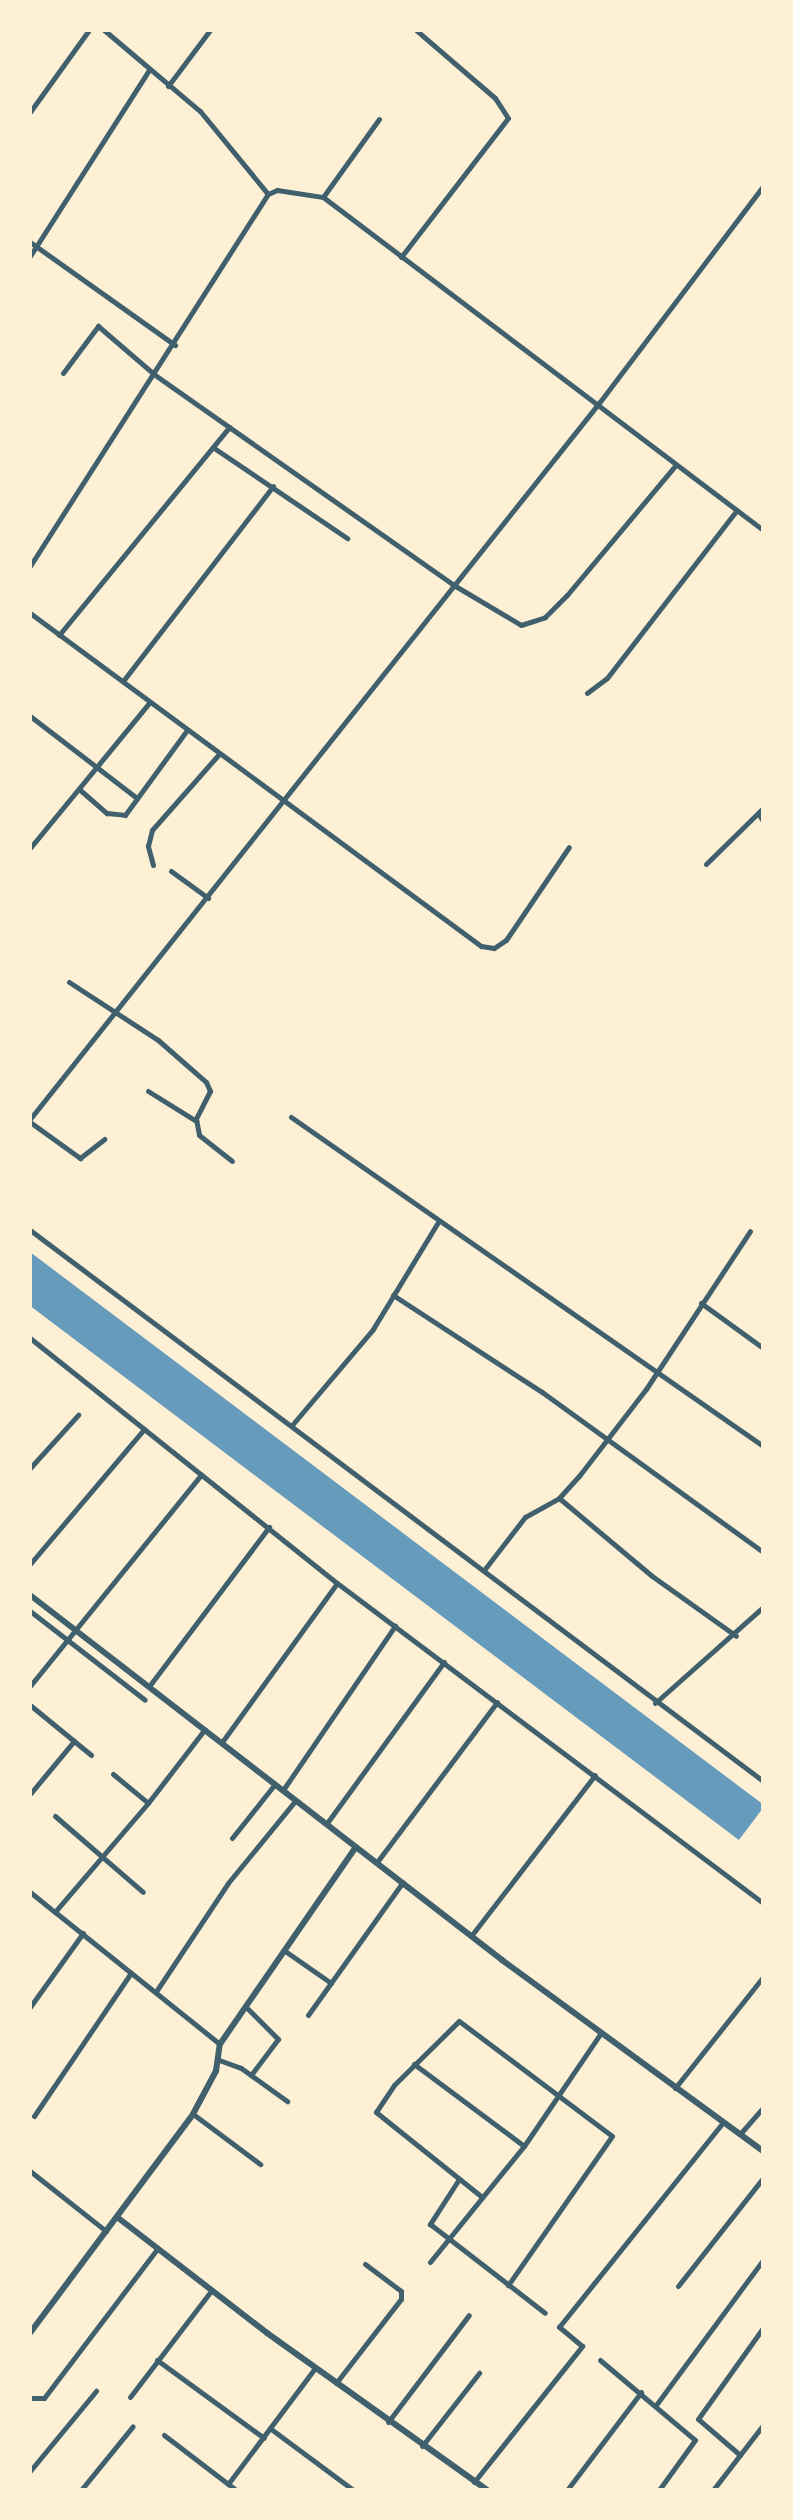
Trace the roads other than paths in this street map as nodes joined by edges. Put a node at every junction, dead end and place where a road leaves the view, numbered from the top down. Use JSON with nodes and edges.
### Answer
{"nodes":[{"id":1,"x":89,"y":30,"type":"edge"},
{"id":2,"x":104,"y":30,"type":"edge"},
{"id":3,"x":210,"y":30,"type":"edge"},
{"id":4,"x":416,"y":30,"type":"edge"},
{"id":5,"x":113,"y":33,"type":"edge"},
{"id":6,"x":149,"y":70,"type":"junction"},
{"id":7,"x":168,"y":86,"type":"junction"},
{"id":8,"x":30,"y":112,"type":"edge"},
{"id":9,"x":379,"y":119,"type":"dead end"},
{"id":10,"x":763,"y":186,"type":"edge"},
{"id":11,"x":268,"y":194,"type":"junction"},
{"id":12,"x":323,"y":197,"type":"junction"},
{"id":13,"x":30,"y":242,"type":"edge"},
{"id":14,"x":37,"y":246,"type":"junction"},
{"id":15,"x":30,"y":256,"type":"edge"},
{"id":16,"x":401,"y":257,"type":"junction"},
{"id":17,"x":175,"y":345,"type":"junction"},
{"id":18,"x":63,"y":373,"type":"dead end"},
{"id":19,"x":155,"y":375,"type":"junction"},
{"id":20,"x":599,"y":403,"type":"junction"},
{"id":21,"x":229,"y":427,"type":"junction"},
{"id":22,"x":214,"y":448,"type":"junction"},
{"id":23,"x":674,"y":467,"type":"junction"},
{"id":24,"x":273,"y":486,"type":"junction"},
{"id":25,"x":737,"y":510,"type":"junction"},
{"id":26,"x":763,"y":530,"type":"edge"},
{"id":27,"x":347,"y":538,"type":"dead end"},
{"id":28,"x":30,"y":566,"type":"edge"},
{"id":29,"x":452,"y":584,"type":"junction"},
{"id":30,"x":30,"y":613,"type":"edge"},
{"id":31,"x":59,"y":635,"type":"junction"},
{"id":32,"x":123,"y":681,"type":"junction"},
{"id":33,"x":587,"y":693,"type":"dead end"},
{"id":34,"x":150,"y":702,"type":"junction"},
{"id":35,"x":30,"y":716,"type":"edge"},
{"id":36,"x":187,"y":730,"type":"junction"},
{"id":37,"x":219,"y":754,"type":"junction"},
{"id":38,"x":97,"y":767,"type":"junction"},
{"id":39,"x":79,"y":789,"type":"junction"},
{"id":40,"x":137,"y":798,"type":"junction"},
{"id":41,"x":283,"y":800,"type":"junction"},
{"id":42,"x":760,"y":810,"type":"edge"},
{"id":43,"x":763,"y":821,"type":"edge"},
{"id":44,"x":569,"y":847,"type":"dead end"},
{"id":45,"x":30,"y":848,"type":"edge"},
{"id":46,"x":706,"y":864,"type":"dead end"},
{"id":47,"x":153,"y":865,"type":"dead end"},
{"id":48,"x":171,"y":871,"type":"dead end"},
{"id":49,"x":208,"y":898,"type":"junction"},
{"id":50,"x":69,"y":982,"type":"dead end"},
{"id":51,"x":117,"y":1016,"type":"junction"},
{"id":52,"x":148,"y":1091,"type":"dead end"},
{"id":53,"x":291,"y":1117,"type":"dead end"},
{"id":54,"x":30,"y":1120,"type":"edge"},
{"id":55,"x":196,"y":1121,"type":"junction"},
{"id":56,"x":104,"y":1139,"type":"dead end"},
{"id":57,"x":232,"y":1161,"type":"dead end"},
{"id":58,"x":438,"y":1222,"type":"junction"},
{"id":59,"x":30,"y":1230,"type":"edge"},
{"id":60,"x":750,"y":1231,"type":"dead end"},
{"id":61,"x":393,"y":1295,"type":"junction"},
{"id":62,"x":701,"y":1303,"type":"junction"},
{"id":63,"x":30,"y":1338,"type":"edge"},
{"id":64,"x":763,"y":1348,"type":"edge"},
{"id":65,"x":658,"y":1370,"type":"junction"},
{"id":66,"x":78,"y":1415,"type":"dead end"},
{"id":67,"x":292,"y":1425,"type":"junction"},
{"id":68,"x":144,"y":1429,"type":"junction"},
{"id":69,"x":607,"y":1438,"type":"junction"},
{"id":70,"x":763,"y":1446,"type":"edge"},
{"id":71,"x":30,"y":1468,"type":"edge"},
{"id":72,"x":201,"y":1475,"type":"junction"},
{"id":73,"x":559,"y":1498,"type":"junction"},
{"id":74,"x":269,"y":1527,"type":"junction"},
{"id":75,"x":763,"y":1552,"type":"edge"},
{"id":76,"x":30,"y":1564,"type":"edge"},
{"id":77,"x":484,"y":1570,"type":"junction"},
{"id":78,"x":337,"y":1583,"type":"junction"},
{"id":79,"x":30,"y":1595,"type":"edge"},
{"id":80,"x":763,"y":1607,"type":"edge"},
{"id":81,"x":30,"y":1611,"type":"edge"},
{"id":82,"x":395,"y":1626,"type":"junction"},
{"id":83,"x":75,"y":1629,"type":"junction"},
{"id":84,"x":736,"y":1636,"type":"junction"},
{"id":85,"x":67,"y":1639,"type":"junction"},
{"id":86,"x":444,"y":1662,"type":"junction"},
{"id":87,"x":150,"y":1685,"type":"junction"},
{"id":88,"x":30,"y":1686,"type":"edge"},
{"id":89,"x":145,"y":1700,"type":"dead end"},
{"id":90,"x":497,"y":1702,"type":"junction"},
{"id":91,"x":655,"y":1703,"type":"junction"},
{"id":92,"x":30,"y":1705,"type":"edge"},
{"id":93,"x":205,"y":1729,"type":"junction"},
{"id":94,"x":74,"y":1741,"type":"junction"},
{"id":95,"x":222,"y":1742,"type":"junction"},
{"id":96,"x":91,"y":1755,"type":"dead end"},
{"id":97,"x":113,"y":1774,"type":"dead end"},
{"id":98,"x":595,"y":1775,"type":"junction"},
{"id":99,"x":763,"y":1781,"type":"edge"},
{"id":100,"x":275,"y":1784,"type":"junction"},
{"id":101,"x":283,"y":1790,"type":"junction"},
{"id":102,"x":30,"y":1794,"type":"edge"},
{"id":103,"x":296,"y":1800,"type":"junction"},
{"id":104,"x":148,"y":1803,"type":"junction"},
{"id":105,"x":55,"y":1816,"type":"dead end"},
{"id":106,"x":327,"y":1823,"type":"junction"},
{"id":107,"x":232,"y":1838,"type":"dead end"},
{"id":108,"x":356,"y":1847,"type":"junction"},
{"id":109,"x":104,"y":1858,"type":"junction"},
{"id":110,"x":377,"y":1862,"type":"junction"},
{"id":111,"x":404,"y":1882,"type":"junction"},
{"id":112,"x":30,"y":1892,"type":"edge"},
{"id":113,"x":143,"y":1892,"type":"dead end"},
{"id":114,"x":763,"y":1903,"type":"edge"},
{"id":115,"x":55,"y":1912,"type":"junction"},
{"id":116,"x":83,"y":1933,"type":"junction"},
{"id":117,"x":471,"y":1936,"type":"junction"},
{"id":118,"x":285,"y":1951,"type":"junction"},
{"id":119,"x":131,"y":1973,"type":"junction"},
{"id":120,"x":763,"y":1977,"type":"edge"},
{"id":121,"x":331,"y":1983,"type":"junction"},
{"id":122,"x":157,"y":1990,"type":"junction"},
{"id":123,"x":30,"y":2007,"type":"edge"},
{"id":124,"x":247,"y":2008,"type":"junction"},
{"id":125,"x":308,"y":2015,"type":"dead end"},
{"id":126,"x":600,"y":2034,"type":"junction"},
{"id":127,"x":220,"y":2044,"type":"junction"},
{"id":128,"x":219,"y":2060,"type":"junction"},
{"id":129,"x":414,"y":2064,"type":"junction"},
{"id":130,"x":251,"y":2075,"type":"junction"},
{"id":131,"x":675,"y":2088,"type":"junction"},
{"id":132,"x":560,"y":2094,"type":"junction"},
{"id":133,"x":287,"y":2101,"type":"dead end"},
{"id":134,"x":763,"y":2108,"type":"edge"},
{"id":135,"x":193,"y":2114,"type":"junction"},
{"id":136,"x":31,"y":2117,"type":"edge"},
{"id":137,"x":723,"y":2122,"type":"junction"},
{"id":138,"x":740,"y":2134,"type":"junction"},
{"id":139,"x":524,"y":2146,"type":"junction"},
{"id":140,"x":763,"y":2151,"type":"edge"},
{"id":141,"x":260,"y":2164,"type":"dead end"},
{"id":142,"x":30,"y":2171,"type":"edge"},
{"id":143,"x":763,"y":2178,"type":"edge"},
{"id":144,"x":459,"y":2179,"type":"junction"},
{"id":145,"x":482,"y":2197,"type":"junction"},
{"id":146,"x":117,"y":2217,"type":"junction"},
{"id":147,"x":106,"y":2231,"type":"junction"},
{"id":148,"x":449,"y":2238,"type":"junction"},
{"id":149,"x":158,"y":2248,"type":"junction"},
{"id":150,"x":763,"y":2260,"type":"edge"},
{"id":151,"x":430,"y":2262,"type":"dead end"},
{"id":152,"x":365,"y":2264,"type":"dead end"},
{"id":153,"x":508,"y":2285,"type":"junction"},
{"id":154,"x":678,"y":2286,"type":"dead end"},
{"id":155,"x":211,"y":2291,"type":"junction"},
{"id":156,"x":545,"y":2313,"type":"dead end"},
{"id":157,"x":469,"y":2315,"type":"dead end"},
{"id":158,"x":763,"y":2328,"type":"edge"},
{"id":159,"x":30,"y":2333,"type":"edge"},
{"id":160,"x":157,"y":2360,"type":"junction"},
{"id":161,"x":600,"y":2360,"type":"dead end"},
{"id":162,"x":315,"y":2368,"type":"junction"},
{"id":163,"x":479,"y":2373,"type":"dead end"},
{"id":164,"x":336,"y":2383,"type":"junction"},
{"id":165,"x":96,"y":2391,"type":"dead end"},
{"id":166,"x":641,"y":2392,"type":"junction"},
{"id":167,"x":130,"y":2397,"type":"dead end"},
{"id":168,"x":30,"y":2398,"type":"edge"},
{"id":169,"x":656,"y":2405,"type":"junction"},
{"id":170,"x":388,"y":2422,"type":"junction"},
{"id":171,"x":763,"y":2425,"type":"edge"},
{"id":172,"x":133,"y":2426,"type":"dead end"},
{"id":173,"x":271,"y":2429,"type":"junction"},
{"id":174,"x":164,"y":2435,"type":"dead end"},
{"id":175,"x":264,"y":2438,"type":"junction"},
{"id":176,"x":422,"y":2447,"type":"junction"},
{"id":177,"x":740,"y":2455,"type":"junction"},
{"id":178,"x":30,"y":2471,"type":"edge"},
{"id":179,"x":474,"y":2482,"type":"junction"},
{"id":180,"x":228,"y":2484,"type":"junction"},
{"id":181,"x":81,"y":2490,"type":"edge"},
{"id":182,"x":236,"y":2490,"type":"edge"},
{"id":183,"x":353,"y":2490,"type":"edge"},
{"id":184,"x":487,"y":2490,"type":"edge"},
{"id":185,"x":567,"y":2490,"type":"edge"},
{"id":186,"x":659,"y":2490,"type":"edge"},
{"id":187,"x":713,"y":2490,"type":"edge"}],
"edges":[{"from":1,"to":8,"type":"street"},
{"from":2,"to":5,"type":"street"},
{"from":3,"to":7,"type":"street"},
{"from":4,"to":16,"type":"street"},
{"from":5,"to":6,"type":"street"},
{"from":6,"to":7,"type":"street"},
{"from":6,"to":14,"type":"street"},
{"from":7,"to":11,"type":"street"},
{"from":9,"to":12,"type":"street"},
{"from":10,"to":20,"type":"street"},
{"from":11,"to":12,"type":"street"},
{"from":11,"to":17,"type":"street"},
{"from":12,"to":16,"type":"street"},
{"from":13,"to":14,"type":"street"},
{"from":14,"to":15,"type":"street"},
{"from":14,"to":17,"type":"street"},
{"from":16,"to":20,"type":"street"},
{"from":17,"to":19,"type":"street"},
{"from":18,"to":19,"type":"street"},
{"from":19,"to":21,"type":"street"},
{"from":19,"to":28,"type":"street"},
{"from":20,"to":23,"type":"street"},
{"from":20,"to":29,"type":"street"},
{"from":21,"to":22,"type":"street"},
{"from":21,"to":29,"type":"street"},
{"from":22,"to":24,"type":"street"},
{"from":22,"to":31,"type":"street"},
{"from":23,"to":25,"type":"street"},
{"from":23,"to":29,"type":"street"},
{"from":24,"to":27,"type":"street"},
{"from":24,"to":32,"type":"street"},
{"from":25,"to":26,"type":"street"},
{"from":25,"to":33,"type":"street"},
{"from":29,"to":41,"type":"street"},
{"from":30,"to":31,"type":"street"},
{"from":31,"to":32,"type":"street"},
{"from":32,"to":34,"type":"street"},
{"from":34,"to":36,"type":"street"},
{"from":34,"to":38,"type":"street"},
{"from":35,"to":38,"type":"street"},
{"from":36,"to":37,"type":"street"},
{"from":36,"to":40,"type":"street"},
{"from":37,"to":41,"type":"street"},
{"from":37,"to":47,"type":"street"},
{"from":38,"to":39,"type":"street"},
{"from":38,"to":40,"type":"street"},
{"from":39,"to":40,"type":"street"},
{"from":39,"to":45,"type":"street"},
{"from":41,"to":44,"type":"street"},
{"from":41,"to":49,"type":"street"},
{"from":42,"to":43,"type":"street"},
{"from":42,"to":46,"type":"street"},
{"from":48,"to":49,"type":"street"},
{"from":49,"to":51,"type":"street"},
{"from":50,"to":51,"type":"street"},
{"from":51,"to":54,"type":"street"},
{"from":51,"to":55,"type":"street"},
{"from":52,"to":55,"type":"street"},
{"from":53,"to":58,"type":"street"},
{"from":54,"to":56,"type":"street"},
{"from":55,"to":57,"type":"street"},
{"from":58,"to":61,"type":"street"},
{"from":58,"to":65,"type":"street"},
{"from":59,"to":67,"type":"street"},
{"from":60,"to":62,"type":"street"},
{"from":61,"to":67,"type":"street"},
{"from":61,"to":69,"type":"street"},
{"from":62,"to":64,"type":"street"},
{"from":62,"to":65,"type":"street"},
{"from":63,"to":68,"type":"street"},
{"from":65,"to":69,"type":"street"},
{"from":65,"to":70,"type":"street"},
{"from":66,"to":71,"type":"street"},
{"from":67,"to":77,"type":"street"},
{"from":68,"to":72,"type":"street"},
{"from":68,"to":76,"type":"street"},
{"from":69,"to":73,"type":"street"},
{"from":69,"to":75,"type":"street"},
{"from":72,"to":74,"type":"street"},
{"from":72,"to":83,"type":"street"},
{"from":73,"to":77,"type":"street"},
{"from":73,"to":84,"type":"street"},
{"from":74,"to":78,"type":"street"},
{"from":74,"to":87,"type":"street"},
{"from":77,"to":91,"type":"street"},
{"from":78,"to":82,"type":"street"},
{"from":78,"to":95,"type":"street"},
{"from":79,"to":83,"type":"street"},
{"from":80,"to":84,"type":"street"},
{"from":81,"to":85,"type":"street"},
{"from":82,"to":86,"type":"street"},
{"from":82,"to":101,"type":"street"},
{"from":83,"to":85,"type":"street"},
{"from":83,"to":87,"type":"street"},
{"from":84,"to":91,"type":"street"},
{"from":85,"to":88,"type":"street"},
{"from":85,"to":89,"type":"street"},
{"from":86,"to":90,"type":"street"},
{"from":86,"to":106,"type":"street"},
{"from":87,"to":93,"type":"street"},
{"from":90,"to":98,"type":"street"},
{"from":90,"to":110,"type":"street"},
{"from":91,"to":99,"type":"street"},
{"from":92,"to":94,"type":"street"},
{"from":93,"to":95,"type":"street"},
{"from":93,"to":104,"type":"street"},
{"from":94,"to":96,"type":"street"},
{"from":94,"to":102,"type":"street"},
{"from":95,"to":100,"type":"street"},
{"from":97,"to":104,"type":"street"},
{"from":98,"to":114,"type":"street"},
{"from":98,"to":117,"type":"street"},
{"from":100,"to":101,"type":"street"},
{"from":100,"to":107,"type":"street"},
{"from":101,"to":103,"type":"street"},
{"from":103,"to":106,"type":"street"},
{"from":103,"to":122,"type":"street"},
{"from":104,"to":109,"type":"street"},
{"from":105,"to":109,"type":"street"},
{"from":106,"to":108,"type":"street"},
{"from":108,"to":110,"type":"street"},
{"from":108,"to":118,"type":"street"},
{"from":109,"to":113,"type":"street"},
{"from":109,"to":115,"type":"street"},
{"from":110,"to":111,"type":"street"},
{"from":111,"to":117,"type":"street"},
{"from":111,"to":121,"type":"street"},
{"from":112,"to":115,"type":"street"},
{"from":115,"to":116,"type":"street"},
{"from":116,"to":119,"type":"street"},
{"from":116,"to":123,"type":"street"},
{"from":117,"to":126,"type":"street"},
{"from":118,"to":121,"type":"street"},
{"from":118,"to":124,"type":"street"},
{"from":119,"to":122,"type":"street"},
{"from":119,"to":136,"type":"street"},
{"from":120,"to":131,"type":"street"},
{"from":121,"to":125,"type":"street"},
{"from":122,"to":127,"type":"street"},
{"from":124,"to":127,"type":"street"},
{"from":124,"to":130,"type":"street"},
{"from":126,"to":131,"type":"street"},
{"from":126,"to":132,"type":"street"},
{"from":127,"to":128,"type":"street"},
{"from":128,"to":130,"type":"street"},
{"from":128,"to":135,"type":"street"},
{"from":129,"to":132,"type":"street"},
{"from":129,"to":139,"type":"street"},
{"from":129,"to":144,"type":"street"},
{"from":130,"to":133,"type":"street"},
{"from":131,"to":137,"type":"street"},
{"from":132,"to":139,"type":"street"},
{"from":132,"to":153,"type":"street"},
{"from":134,"to":138,"type":"street"},
{"from":135,"to":141,"type":"street"},
{"from":135,"to":146,"type":"street"},
{"from":137,"to":138,"type":"street"},
{"from":137,"to":179,"type":"street"},
{"from":138,"to":140,"type":"street"},
{"from":139,"to":145,"type":"street"},
{"from":142,"to":147,"type":"street"},
{"from":143,"to":154,"type":"street"},
{"from":144,"to":145,"type":"street"},
{"from":144,"to":148,"type":"street"},
{"from":145,"to":148,"type":"street"},
{"from":146,"to":147,"type":"street"},
{"from":146,"to":149,"type":"street"},
{"from":147,"to":159,"type":"street"},
{"from":148,"to":151,"type":"street"},
{"from":148,"to":153,"type":"street"},
{"from":149,"to":155,"type":"street"},
{"from":149,"to":168,"type":"street"},
{"from":150,"to":169,"type":"street"},
{"from":152,"to":164,"type":"street"},
{"from":153,"to":156,"type":"street"},
{"from":155,"to":160,"type":"street"},
{"from":155,"to":162,"type":"street"},
{"from":157,"to":170,"type":"street"},
{"from":158,"to":177,"type":"street"},
{"from":160,"to":167,"type":"street"},
{"from":160,"to":175,"type":"street"},
{"from":161,"to":166,"type":"street"},
{"from":162,"to":164,"type":"street"},
{"from":162,"to":173,"type":"street"},
{"from":163,"to":176,"type":"street"},
{"from":164,"to":170,"type":"street"},
{"from":165,"to":178,"type":"street"},
{"from":166,"to":169,"type":"street"},
{"from":166,"to":185,"type":"street"},
{"from":169,"to":186,"type":"street"},
{"from":170,"to":176,"type":"street"},
{"from":171,"to":177,"type":"street"},
{"from":172,"to":181,"type":"street"},
{"from":173,"to":175,"type":"street"},
{"from":173,"to":183,"type":"street"},
{"from":174,"to":180,"type":"street"},
{"from":175,"to":180,"type":"street"},
{"from":176,"to":179,"type":"street"},
{"from":177,"to":187,"type":"street"},
{"from":179,"to":184,"type":"street"},
{"from":180,"to":182,"type":"street"}]}
